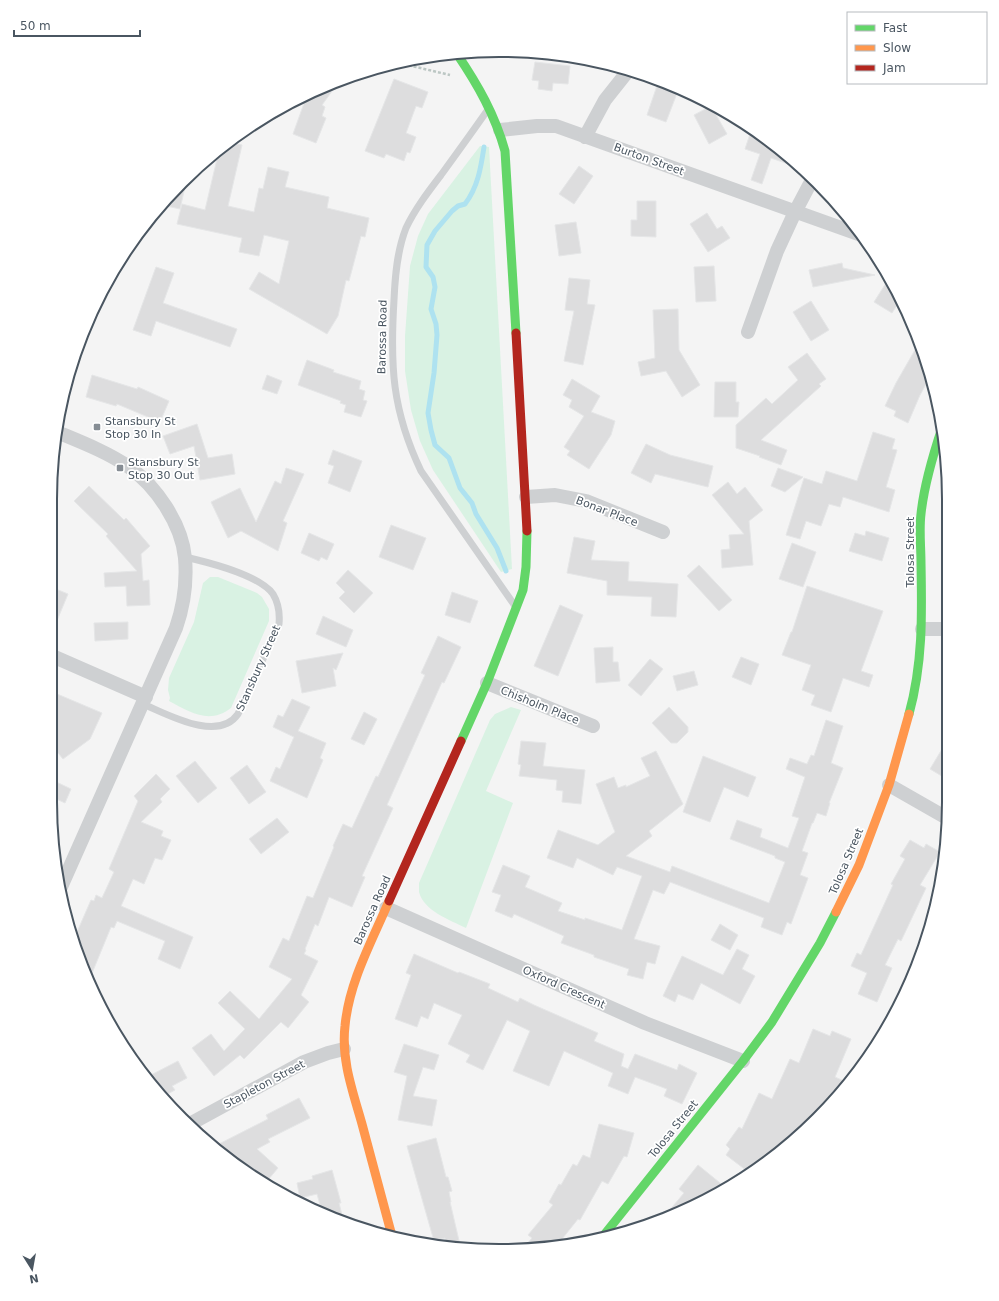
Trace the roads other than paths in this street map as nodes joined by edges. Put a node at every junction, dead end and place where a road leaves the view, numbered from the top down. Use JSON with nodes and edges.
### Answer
{"nodes":[{"id":1,"x":461,"y":59,"type":"edge"},
{"id":2,"x":625,"y":75,"type":"edge"},
{"id":3,"x":489,"y":108,"type":"junction"},
{"id":4,"x":500,"y":130,"type":"junction"},
{"id":5,"x":586,"y":137,"type":"junction"},
{"id":6,"x":809,"y":185,"type":"edge"},
{"id":7,"x":795,"y":212,"type":"junction"},
{"id":8,"x":852,"y":232,"type":"edge"},
{"id":9,"x":748,"y":332,"type":"dead end"},
{"id":10,"x":62,"y":434,"type":"edge"},
{"id":11,"x":938,"y":441,"type":"edge"},
{"id":12,"x":526,"y":497,"type":"junction"},
{"id":13,"x":663,"y":532,"type":"dead end"},
{"id":14,"x":185,"y":557,"type":"junction"},
{"id":15,"x":516,"y":608,"type":"junction"},
{"id":16,"x":942,"y":629,"type":"edge"},
{"id":17,"x":922,"y":630,"type":"junction"},
{"id":18,"x":57,"y":658,"type":"edge"},
{"id":19,"x":487,"y":683,"type":"junction"},
{"id":20,"x":144,"y":701,"type":"junction"},
{"id":21,"x":593,"y":726,"type":"dead end"},
{"id":22,"x":889,"y":785,"type":"junction"},
{"id":23,"x":942,"y":815,"type":"edge"},
{"id":24,"x":64,"y":879,"type":"edge"},
{"id":25,"x":386,"y":908,"type":"junction"},
{"id":26,"x":344,"y":1049,"type":"junction"},
{"id":27,"x":743,"y":1061,"type":"junction"},
{"id":28,"x":195,"y":1121,"type":"edge"},
{"id":29,"x":390,"y":1230,"type":"edge"},
{"id":30,"x":608,"y":1230,"type":"edge"}],
"edges":[{"from":1,"to":3,"type":"street","name":"Barossa Road"},
{"from":2,"to":5,"type":"street"},
{"from":3,"to":4,"type":"street","name":"Barossa Road"},
{"from":3,"to":15,"type":"lane","name":"Barossa Road"},
{"from":4,"to":5,"type":"street","name":"Burton Street"},
{"from":4,"to":12,"type":"street","name":"Barossa Road"},
{"from":5,"to":7,"type":"street","name":"Burton Street"},
{"from":6,"to":7,"type":"street"},
{"from":7,"to":8,"type":"street","name":"Burton Street"},
{"from":7,"to":9,"type":"street"},
{"from":10,"to":14,"type":"street"},
{"from":11,"to":17,"type":"street","name":"Tolosa Street"},
{"from":12,"to":13,"type":"street","name":"Bonar Place"},
{"from":12,"to":15,"type":"street","name":"Barossa Road"},
{"from":14,"to":20,"type":"street"},
{"from":14,"to":20,"type":"lane","name":"Stansbury Street"},
{"from":15,"to":19,"type":"street","name":"Barossa Road"},
{"from":16,"to":17,"type":"street"},
{"from":17,"to":22,"type":"street","name":"Tolosa Street"},
{"from":18,"to":20,"type":"street"},
{"from":19,"to":21,"type":"street","name":"Chisholm Place"},
{"from":19,"to":25,"type":"street","name":"Barossa Road"},
{"from":20,"to":24,"type":"street"},
{"from":22,"to":23,"type":"street"},
{"from":22,"to":27,"type":"street","name":"Tolosa Street"},
{"from":25,"to":26,"type":"street","name":"Barossa Road"},
{"from":25,"to":27,"type":"street","name":"Oxford Crescent"},
{"from":26,"to":28,"type":"street","name":"Stapleton Street"},
{"from":26,"to":29,"type":"street","name":"Barossa Road"},
{"from":27,"to":30,"type":"street","name":"Tolosa Street"}]}
